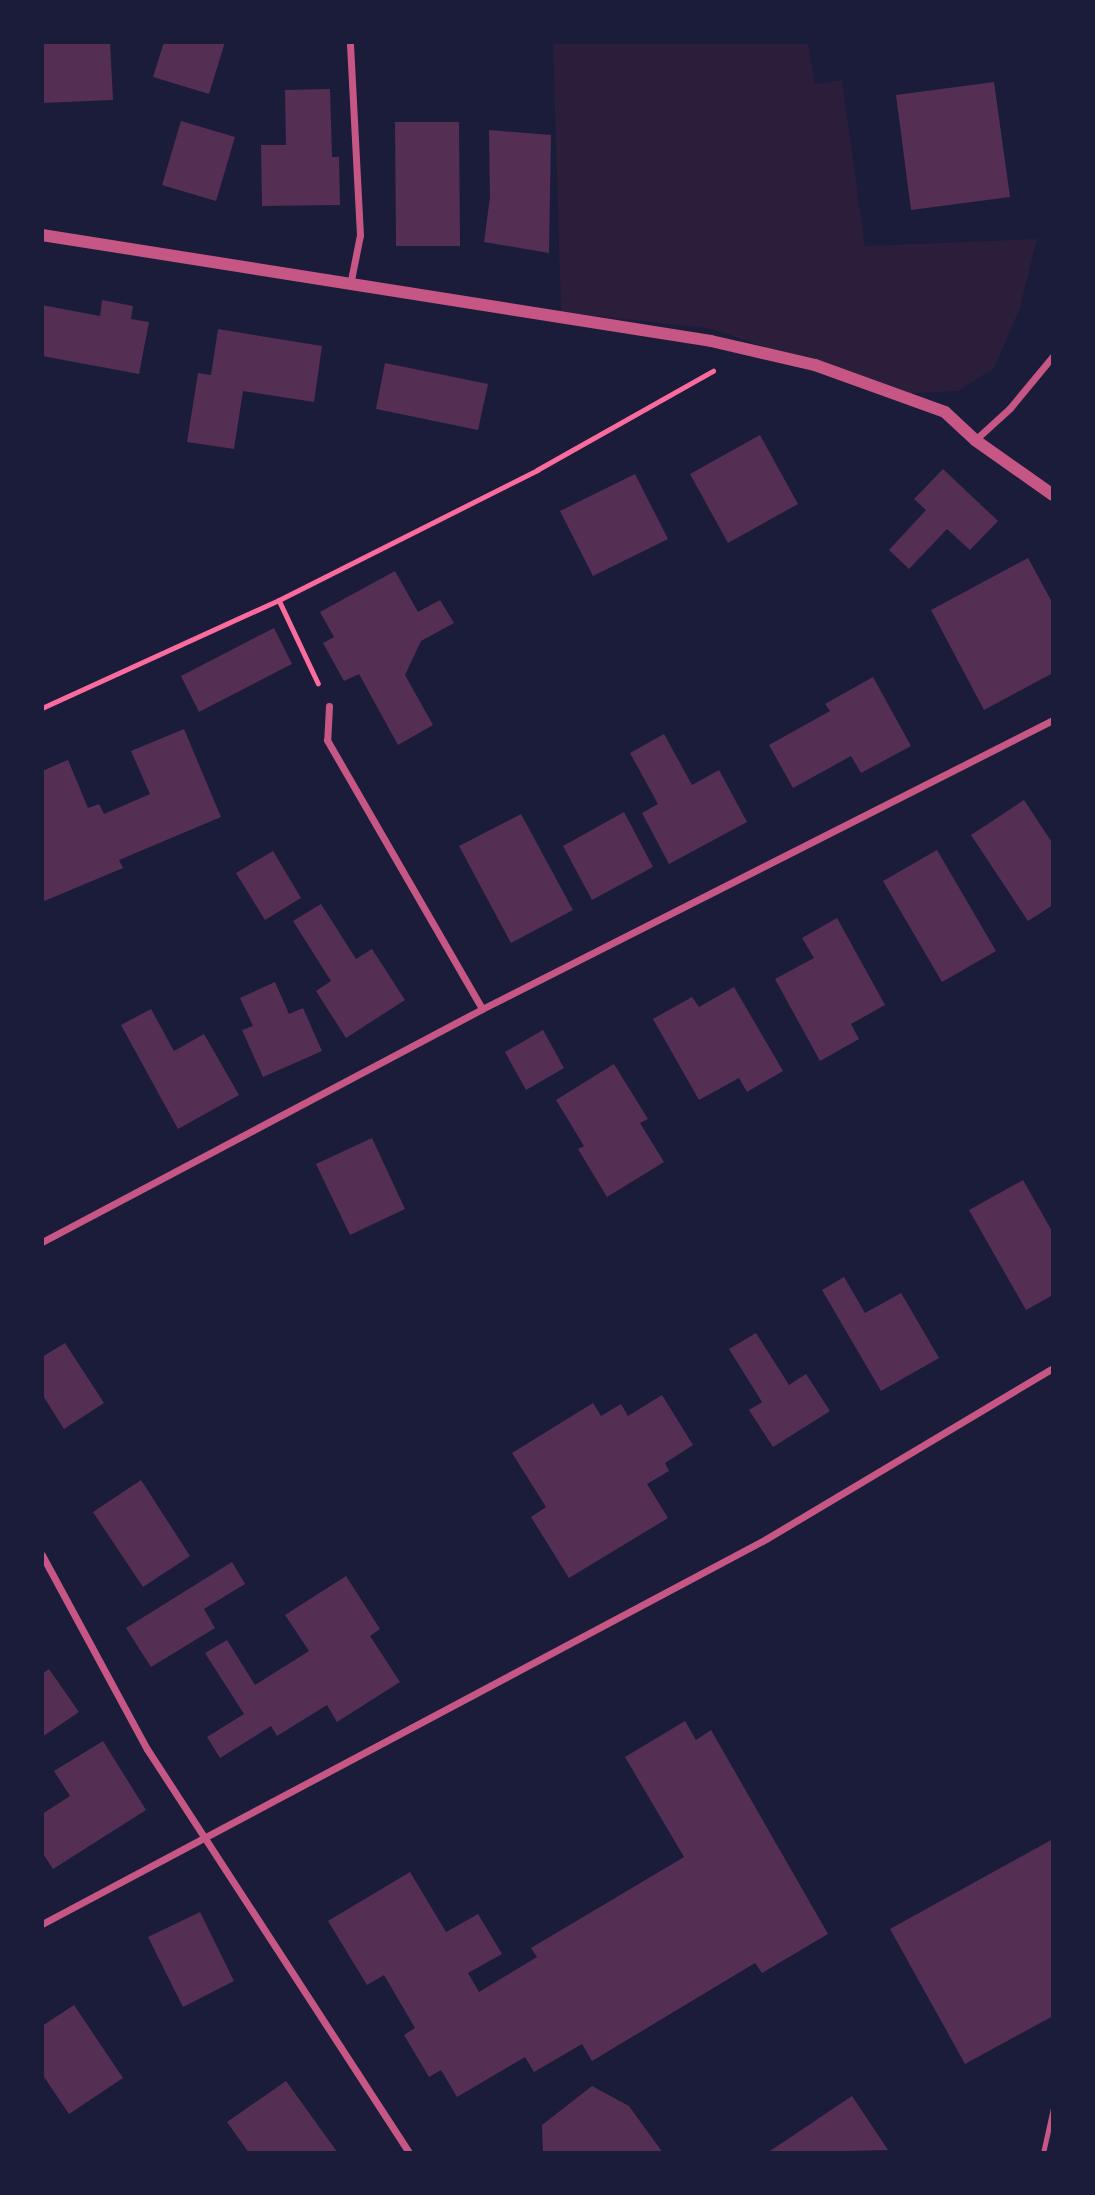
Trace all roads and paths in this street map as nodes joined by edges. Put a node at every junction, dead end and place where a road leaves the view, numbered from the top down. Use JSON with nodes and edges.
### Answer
{"nodes":[{"id":1,"x":350,"y":42,"type":"edge"},
{"id":2,"x":42,"y":235,"type":"edge"},
{"id":3,"x":350,"y":285,"type":"junction"},
{"id":4,"x":751,"y":350,"type":"junction"},
{"id":5,"x":1053,"y":356,"type":"edge"},
{"id":6,"x":975,"y":440,"type":"junction"},
{"id":7,"x":1053,"y":495,"type":"edge"},
{"id":8,"x":279,"y":600,"type":"junction"},
{"id":9,"x":329,"y":706,"type":"joint"},
{"id":10,"x":42,"y":708,"type":"edge"},
{"id":11,"x":1053,"y":720,"type":"edge"},
{"id":12,"x":482,"y":1009,"type":"junction"},
{"id":13,"x":42,"y":1242,"type":"edge"},
{"id":14,"x":1053,"y":1368,"type":"edge"},
{"id":15,"x":42,"y":1555,"type":"edge"},
{"id":16,"x":205,"y":1838,"type":"junction"},
{"id":17,"x":42,"y":1924,"type":"edge"},
{"id":18,"x":1053,"y":2108,"type":"edge"},
{"id":19,"x":409,"y":2153,"type":"edge"},
{"id":20,"x":1043,"y":2153,"type":"edge"}],
"edges":[{"from":1,"to":3,"type":"street"},
{"from":2,"to":3,"type":"street"},
{"from":3,"to":4,"type":"street"},
{"from":4,"to":6,"type":"street"},
{"from":4,"to":8,"type":"path"},
{"from":5,"to":6,"type":"street"},
{"from":6,"to":7,"type":"street"},
{"from":8,"to":9,"type":"path"},
{"from":8,"to":10,"type":"path"},
{"from":9,"to":12,"type":"street"},
{"from":11,"to":12,"type":"street"},
{"from":12,"to":13,"type":"street"},
{"from":14,"to":16,"type":"street"},
{"from":15,"to":16,"type":"street"},
{"from":16,"to":17,"type":"street"},
{"from":16,"to":19,"type":"street"},
{"from":18,"to":20,"type":"lane"}]}
